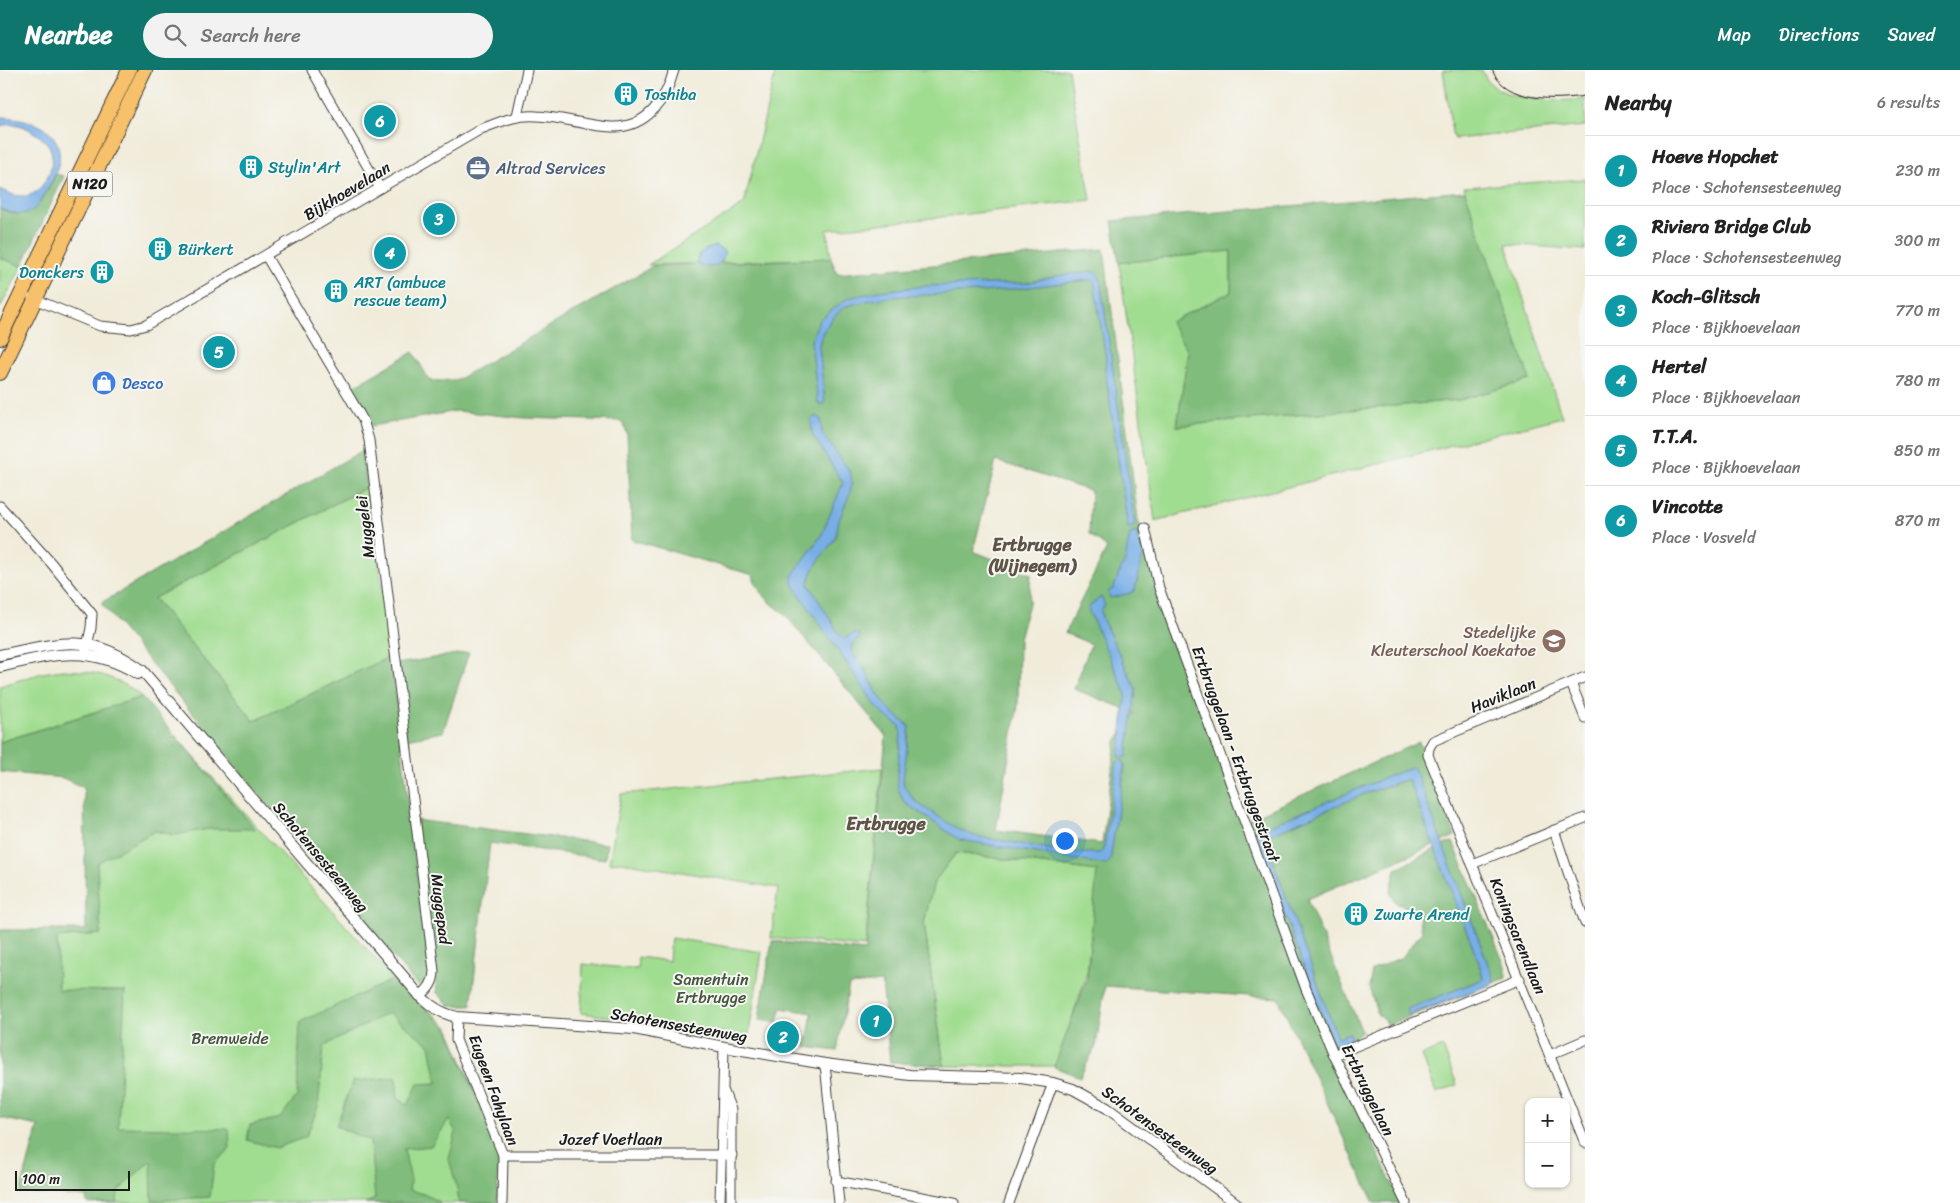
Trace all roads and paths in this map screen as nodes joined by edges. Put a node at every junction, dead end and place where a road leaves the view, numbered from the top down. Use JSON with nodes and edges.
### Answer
{"nodes":[{"id":1,"x":129,"y":70,"type":"edge"},
{"id":2,"x":144,"y":70,"type":"edge"},
{"id":3,"x":312,"y":70,"type":"edge"},
{"id":4,"x":526,"y":70,"type":"edge"},
{"id":5,"x":674,"y":70,"type":"edge"},
{"id":6,"x":517,"y":116,"type":"junction"},
{"id":7,"x":380,"y":188,"type":"junction"},
{"id":8,"x":266,"y":256,"type":"junction"},
{"id":9,"x":28,"y":296,"type":"junction"},
{"id":10,"x":0,"y":338,"type":"edge"},
{"id":11,"x":0,"y":372,"type":"edge"},
{"id":12,"x":0,"y":506,"type":"edge"},
{"id":13,"x":1145,"y":528,"type":"dead end"},
{"id":14,"x":88,"y":644,"type":"junction"},
{"id":15,"x":86,"y":654,"type":"junction"},
{"id":16,"x":0,"y":655,"type":"edge"},
{"id":17,"x":0,"y":667,"type":"edge"},
{"id":18,"x":1585,"y":678,"type":"edge"},
{"id":19,"x":152,"y":683,"type":"junction"},
{"id":20,"x":1571,"y":683,"type":"junction"},
{"id":21,"x":1585,"y":718,"type":"edge"},
{"id":22,"x":1433,"y":741,"type":"joint"},
{"id":23,"x":1585,"y":818,"type":"edge"},
{"id":24,"x":415,"y":820,"type":"joint"},
{"id":25,"x":1554,"y":830,"type":"junction"},
{"id":26,"x":1472,"y":864,"type":"junction"},
{"id":27,"x":1585,"y":924,"type":"edge"},
{"id":28,"x":1520,"y":979,"type":"junction"},
{"id":29,"x":1306,"y":989,"type":"joint"},
{"id":30,"x":420,"y":996,"type":"junction"},
{"id":31,"x":457,"y":1017,"type":"junction"},
{"id":32,"x":1585,"y":1040,"type":"edge"},
{"id":33,"x":724,"y":1048,"type":"junction"},
{"id":34,"x":1334,"y":1055,"type":"junction"},
{"id":35,"x":1550,"y":1055,"type":"junction"},
{"id":36,"x":825,"y":1064,"type":"junction"},
{"id":37,"x":1054,"y":1083,"type":"junction"},
{"id":38,"x":722,"y":1087,"type":"junction"},
{"id":39,"x":1585,"y":1141,"type":"edge"},
{"id":40,"x":502,"y":1154,"type":"junction"},
{"id":41,"x":720,"y":1154,"type":"junction"},
{"id":42,"x":732,"y":1155,"type":"junction"},
{"id":43,"x":836,"y":1182,"type":"junction"},
{"id":44,"x":502,"y":1203,"type":"edge"},
{"id":45,"x":720,"y":1203,"type":"edge"},
{"id":46,"x":731,"y":1203,"type":"edge"},
{"id":47,"x":839,"y":1203,"type":"edge"},
{"id":48,"x":954,"y":1203,"type":"edge"},
{"id":49,"x":1009,"y":1203,"type":"edge"},
{"id":50,"x":1236,"y":1203,"type":"edge"},
{"id":51,"x":1406,"y":1203,"type":"edge"}],
"edges":[{"from":1,"to":9,"type":"main road","number":"N120"},
{"from":2,"to":9,"type":"main road","number":"N120"},
{"from":3,"to":7,"type":"street"},
{"from":4,"to":6,"type":"street"},
{"from":5,"to":6,"type":"street","name":"Bijkhoevelaan"},
{"from":6,"to":7,"type":"street","name":"Bijkhoevelaan"},
{"from":7,"to":8,"type":"street","name":"Bijkhoevelaan"},
{"from":8,"to":9,"type":"street","name":"Bijkhoevelaan"},
{"from":8,"to":24,"type":"street","name":"Muggelei"},
{"from":9,"to":10,"type":"main road","number":"N120"},
{"from":9,"to":11,"type":"main road","number":"N120"},
{"from":12,"to":14,"type":"street"},
{"from":13,"to":29,"type":"street","name":"Ertbruggelaan - Ertbruggestraat"},
{"from":14,"to":15,"type":"street"},
{"from":14,"to":16,"type":"street","name":"Schotensesteenweg"},
{"from":14,"to":19,"type":"street","name":"Schotensesteenweg"},
{"from":15,"to":17,"type":"street"},
{"from":15,"to":19,"type":"street"},
{"from":18,"to":20,"type":"street","name":"Haviklaan"},
{"from":19,"to":30,"type":"street","name":"Schotensesteenweg"},
{"from":20,"to":21,"type":"street"},
{"from":20,"to":22,"type":"street","name":"Haviklaan"},
{"from":22,"to":26,"type":"street","name":"Koningsarendlaan"},
{"from":23,"to":25,"type":"street"},
{"from":24,"to":30,"type":"street","name":"Muggepad"},
{"from":25,"to":26,"type":"street"},
{"from":25,"to":27,"type":"street"},
{"from":26,"to":28,"type":"street","name":"Koningsarendlaan"},
{"from":28,"to":34,"type":"street"},
{"from":28,"to":35,"type":"street","name":"Koningsarendlaan"},
{"from":29,"to":34,"type":"street","name":"Ertbruggelaan"},
{"from":30,"to":31,"type":"street","name":"Schotensesteenweg"},
{"from":31,"to":33,"type":"street","name":"Schotensesteenweg"},
{"from":31,"to":40,"type":"street","name":"Eugeen Fahylaan"},
{"from":32,"to":35,"type":"street"},
{"from":33,"to":36,"type":"street","name":"Schotensesteenweg"},
{"from":33,"to":38,"type":"street"},
{"from":34,"to":51,"type":"street","name":"Ertbruggelaan"},
{"from":35,"to":39,"type":"street","name":"Koningsarendlaan"},
{"from":36,"to":37,"type":"street","name":"Schotensesteenweg"},
{"from":36,"to":43,"type":"street"},
{"from":37,"to":49,"type":"street"},
{"from":37,"to":50,"type":"street","name":"Schotensesteenweg"},
{"from":38,"to":41,"type":"street"},
{"from":38,"to":42,"type":"street"},
{"from":40,"to":41,"type":"street","name":"Jozef Voetlaan"},
{"from":40,"to":44,"type":"street","name":"Eugeen Fahylaan"},
{"from":41,"to":42,"type":"street","name":"Jozef Voetlaan"},
{"from":41,"to":45,"type":"street"},
{"from":42,"to":46,"type":"street"},
{"from":43,"to":47,"type":"street"},
{"from":43,"to":48,"type":"street"}]}
